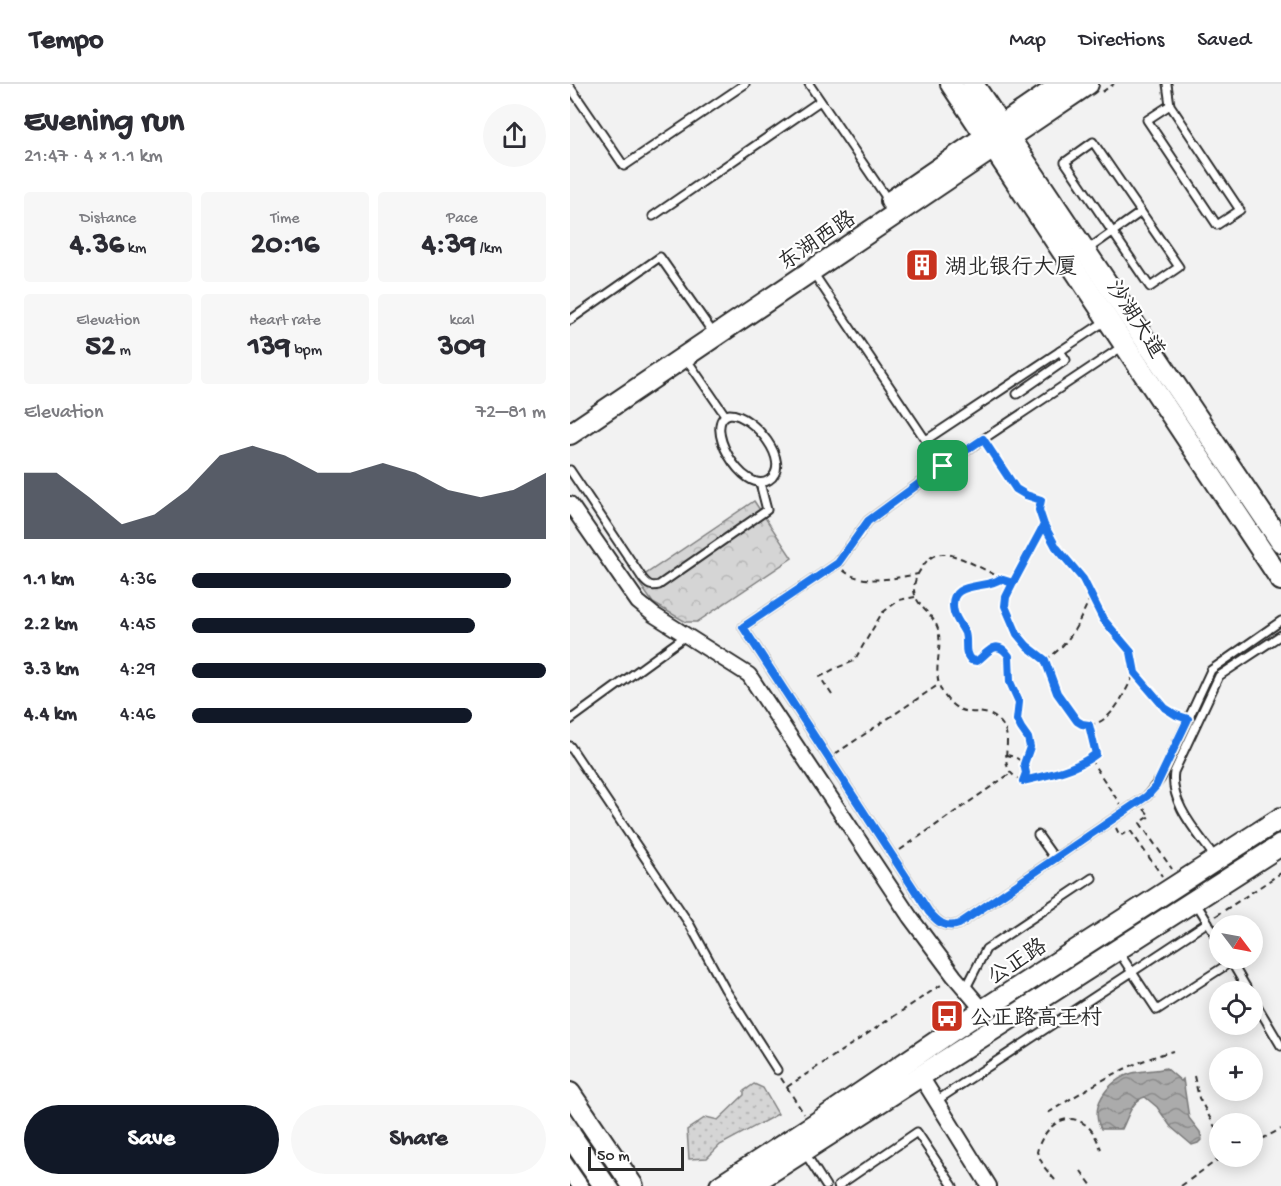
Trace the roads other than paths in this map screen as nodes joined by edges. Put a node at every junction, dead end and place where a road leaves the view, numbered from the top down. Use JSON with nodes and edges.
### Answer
{"nodes":[{"id":1,"x":745,"y":84,"type":"edge"},
{"id":2,"x":809,"y":84,"type":"edge"},
{"id":3,"x":951,"y":84,"type":"edge"},
{"id":4,"x":973,"y":84,"type":"edge"},
{"id":5,"x":1062,"y":84,"type":"edge"},
{"id":6,"x":1089,"y":84,"type":"edge"},
{"id":7,"x":1167,"y":84,"type":"edge"},
{"id":8,"x":570,"y":87,"type":"edge"},
{"id":9,"x":820,"y":101,"type":"junction"},
{"id":10,"x":1170,"y":105,"type":"junction"},
{"id":11,"x":997,"y":137,"type":"junction"},
{"id":12,"x":889,"y":202,"type":"junction"},
{"id":13,"x":1141,"y":212,"type":"junction"},
{"id":14,"x":652,"y":216,"type":"dead end"},
{"id":15,"x":1112,"y":232,"type":"junction"},
{"id":16,"x":1085,"y":251,"type":"junction"},
{"id":17,"x":812,"y":271,"type":"junction"},
{"id":18,"x":1109,"y":319,"type":"junction"},
{"id":19,"x":570,"y":320,"type":"edge"},
{"id":20,"x":709,"y":327,"type":"junction"},
{"id":21,"x":1125,"y":344,"type":"junction"},
{"id":22,"x":1060,"y":351,"type":"junction"},
{"id":23,"x":685,"y":356,"type":"junction"},
{"id":24,"x":1017,"y":394,"type":"dead end"},
{"id":25,"x":724,"y":415,"type":"junction"},
{"id":26,"x":570,"y":422,"type":"edge"},
{"id":27,"x":570,"y":434,"type":"edge"},
{"id":28,"x":926,"y":440,"type":"junction"},
{"id":29,"x":943,"y":466,"type":"junction"},
{"id":30,"x":570,"y":470,"type":"edge"},
{"id":31,"x":760,"y":483,"type":"junction"},
{"id":32,"x":570,"y":504,"type":"edge"},
{"id":33,"x":1281,"y":542,"type":"edge"},
{"id":34,"x":1281,"y":579,"type":"edge"},
{"id":35,"x":1281,"y":621,"type":"edge"},
{"id":36,"x":687,"y":635,"type":"junction"},
{"id":37,"x":1281,"y":635,"type":"edge"},
{"id":38,"x":570,"y":720,"type":"edge"},
{"id":39,"x":570,"y":746,"type":"edge"},
{"id":40,"x":1281,"y":818,"type":"edge"},
{"id":41,"x":1038,"y":835,"type":"dead end"},
{"id":42,"x":1281,"y":845,"type":"edge"},
{"id":43,"x":1055,"y":859,"type":"junction"},
{"id":44,"x":1216,"y":859,"type":"junction"},
{"id":45,"x":1092,"y":878,"type":"dead end"},
{"id":46,"x":1195,"y":900,"type":"junction"},
{"id":47,"x":1208,"y":922,"type":"joint"},
{"id":48,"x":1117,"y":950,"type":"junction"},
{"id":49,"x":1217,"y":969,"type":"edge"},
{"id":50,"x":1132,"y":972,"type":"junction"},
{"id":51,"x":965,"y":990,"type":"junction"},
{"id":52,"x":982,"y":1010,"type":"junction"},
{"id":53,"x":1263,"y":1016,"type":"edge"},
{"id":54,"x":1281,"y":1046,"type":"edge"},
{"id":55,"x":777,"y":1070,"type":"road end"},
{"id":56,"x":920,"y":1076,"type":"junction"},
{"id":57,"x":570,"y":1093,"type":"edge"},
{"id":58,"x":936,"y":1101,"type":"junction"},
{"id":59,"x":570,"y":1135,"type":"edge"},
{"id":60,"x":803,"y":1150,"type":"junction"},
{"id":61,"x":570,"y":1166,"type":"edge"},
{"id":62,"x":629,"y":1180,"type":"edge"},
{"id":63,"x":584,"y":1186,"type":"edge"},
{"id":64,"x":605,"y":1186,"type":"edge"},
{"id":65,"x":651,"y":1186,"type":"edge"},
{"id":66,"x":720,"y":1186,"type":"edge"},
{"id":67,"x":749,"y":1186,"type":"edge"},
{"id":68,"x":826,"y":1186,"type":"edge"},
{"id":69,"x":838,"y":1186,"type":"edge"},
{"id":70,"x":953,"y":1186,"type":"edge"},
{"id":71,"x":989,"y":1186,"type":"edge"}],
"edges":[{"from":1,"to":8,"type":"lane"},
{"from":2,"to":9,"type":"lane"},
{"from":3,"to":11,"type":"main road","name":"沙湖大道"},
{"from":4,"to":11,"type":"main road","name":"沙湖大道"},
{"from":5,"to":11,"type":"main road","name":"东湖西路"},
{"from":6,"to":11,"type":"main road","name":"东湖西路"},
{"from":7,"to":10,"type":"lane"},
{"from":9,"to":12,"type":"lane"},
{"from":9,"to":14,"type":"lane"},
{"from":10,"to":10,"type":"lane"},
{"from":11,"to":12,"type":"main road","name":"东湖西路"},
{"from":11,"to":16,"type":"main road","name":"沙湖大道"},
{"from":11,"to":17,"type":"main road","name":"东湖西路"},
{"from":11,"to":18,"type":"main road","name":"沙湖大道"},
{"from":12,"to":20,"type":"main road","name":"东湖西路"},
{"from":13,"to":15,"type":"lane"},
{"from":13,"to":15,"type":"lane"},
{"from":13,"to":15,"type":"lane"},
{"from":15,"to":16,"type":"lane"},
{"from":16,"to":33,"type":"main road","name":"沙湖大道"},
{"from":17,"to":23,"type":"main road","name":"东湖西路"},
{"from":17,"to":28,"type":"lane"},
{"from":18,"to":21,"type":"main road","name":"沙湖大道"},
{"from":18,"to":22,"type":"lane"},
{"from":19,"to":20,"type":"lane"},
{"from":20,"to":26,"type":"main road","name":"东湖西路"},
{"from":21,"to":29,"type":"lane"},
{"from":21,"to":34,"type":"main road","name":"沙湖大道"},
{"from":22,"to":24,"type":"lane"},
{"from":22,"to":28,"type":"lane"},
{"from":23,"to":25,"type":"lane"},
{"from":23,"to":27,"type":"main road","name":"东湖西路"},
{"from":25,"to":31,"type":"lane"},
{"from":25,"to":31,"type":"lane"},
{"from":28,"to":29,"type":"lane"},
{"from":29,"to":43,"type":"lane"},
{"from":30,"to":31,"type":"lane"},
{"from":32,"to":36,"type":"street"},
{"from":35,"to":43,"type":"lane"},
{"from":36,"to":38,"type":"lane"},
{"from":36,"to":51,"type":"street"},
{"from":37,"to":44,"type":"lane"},
{"from":39,"to":55,"type":"lane"},
{"from":40,"to":44,"type":"main road","name":"公正路"},
{"from":41,"to":43,"type":"lane"},
{"from":42,"to":46,"type":"main road","name":"公正路"},
{"from":44,"to":52,"type":"main road","name":"公正路"},
{"from":45,"to":51,"type":"lane"},
{"from":46,"to":47,"type":"lane"},
{"from":46,"to":48,"type":"main road","name":"公正路"},
{"from":47,"to":50,"type":"lane"},
{"from":48,"to":50,"type":"lane"},
{"from":48,"to":56,"type":"main road","name":"公正路"},
{"from":49,"to":50,"type":"lane"},
{"from":50,"to":58,"type":"lane"},
{"from":51,"to":52,"type":"street"},
{"from":52,"to":66,"type":"main road","name":"公正路"},
{"from":53,"to":54,"type":"lane"},
{"from":56,"to":58,"type":"street"},
{"from":56,"to":60,"type":"main road","name":"公正路"},
{"from":57,"to":62,"type":"main road"},
{"from":58,"to":71,"type":"street"},
{"from":59,"to":64,"type":"main road","bridge":true},
{"from":60,"to":67,"type":"main road","name":"公正路"},
{"from":60,"to":68,"type":"lane"},
{"from":61,"to":63,"type":"main road"},
{"from":62,"to":65,"type":"main road"},
{"from":69,"to":70,"type":"lane"}]}
